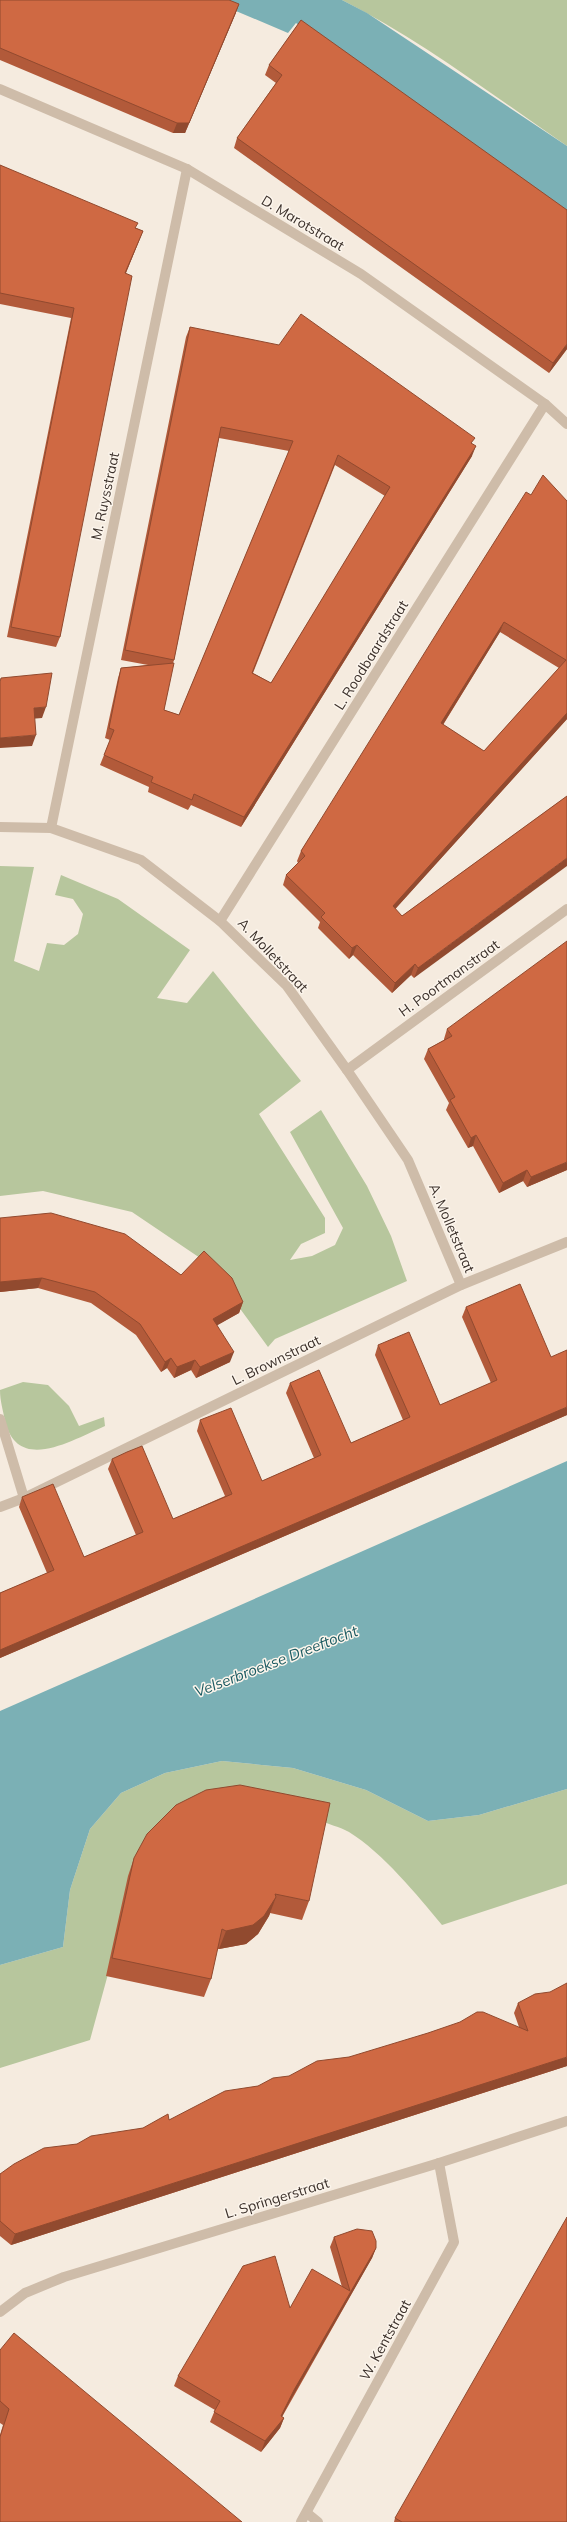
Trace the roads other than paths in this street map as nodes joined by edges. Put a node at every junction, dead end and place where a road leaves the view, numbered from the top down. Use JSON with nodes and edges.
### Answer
{"nodes":[{"id":1,"x":0,"y":89,"type":"edge"},
{"id":2,"x":187,"y":169,"type":"junction"},
{"id":3,"x":545,"y":404,"type":"junction"},
{"id":4,"x":567,"y":424,"type":"edge"},
{"id":5,"x":0,"y":827,"type":"edge"},
{"id":6,"x":50,"y":828,"type":"junction"},
{"id":7,"x":567,"y":909,"type":"edge"},
{"id":8,"x":220,"y":921,"type":"junction"},
{"id":9,"x":347,"y":1070,"type":"junction"},
{"id":10,"x":567,"y":1242,"type":"edge"},
{"id":11,"x":461,"y":1285,"type":"junction"},
{"id":12,"x":0,"y":1419,"type":"edge"},
{"id":13,"x":24,"y":1498,"type":"junction"},
{"id":14,"x":0,"y":1507,"type":"edge"},
{"id":15,"x":567,"y":2121,"type":"edge"},
{"id":16,"x":439,"y":2163,"type":"junction"},
{"id":17,"x":0,"y":2312,"type":"edge"},
{"id":18,"x":307,"y":2513,"type":"junction"},
{"id":19,"x":301,"y":2522,"type":"edge"},
{"id":20,"x":318,"y":2522,"type":"edge"}],
"edges":[{"from":1,"to":2,"type":"street","name":"D. Marotstraat"},
{"from":2,"to":3,"type":"street","name":"D. Marotstraat"},
{"from":2,"to":6,"type":"street","name":"M. Ruysstraat"},
{"from":3,"to":4,"type":"street","name":"D. Marotstraat"},
{"from":3,"to":8,"type":"street","name":"L. Roodbaardstraat"},
{"from":5,"to":6,"type":"street","name":"A. Molletstraat"},
{"from":6,"to":8,"type":"street","name":"A. Molletstraat"},
{"from":7,"to":9,"type":"street","name":"H. Poortmanstraat"},
{"from":8,"to":9,"type":"street","name":"A. Molletstraat"},
{"from":9,"to":11,"type":"street","name":"A. Molletstraat"},
{"from":10,"to":11,"type":"street","name":"L. Brownstraat"},
{"from":11,"to":13,"type":"street","name":"L. Brownstraat"},
{"from":12,"to":13,"type":"street"},
{"from":13,"to":14,"type":"street","name":"L. Brownstraat"},
{"from":15,"to":16,"type":"street","name":"L. Springerstraat"},
{"from":16,"to":17,"type":"street","name":"L. Springerstraat"},
{"from":16,"to":18,"type":"street","name":"W. Kentstraat"},
{"from":18,"to":19,"type":"street","name":"W. Kentstraat"},
{"from":18,"to":20,"type":"street"}]}
